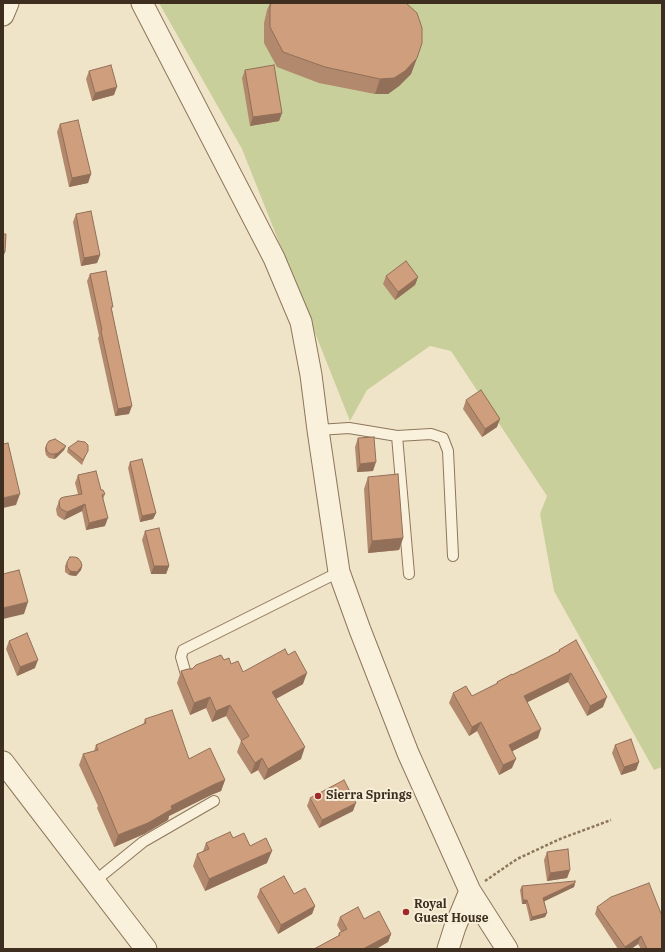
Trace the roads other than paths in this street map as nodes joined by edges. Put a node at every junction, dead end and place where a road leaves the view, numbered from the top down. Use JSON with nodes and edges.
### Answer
{"nodes":[{"id":1,"x":8,"y":3,"type":"edge"},
{"id":2,"x":142,"y":3,"type":"edge"},
{"id":3,"x":3,"y":16,"type":"edge"},
{"id":4,"x":318,"y":430,"type":"junction"},
{"id":5,"x":397,"y":436,"type":"junction"},
{"id":6,"x":453,"y":556,"type":"dead end"},
{"id":7,"x":339,"y":572,"type":"junction"},
{"id":8,"x":409,"y":574,"type":"dead end"},
{"id":9,"x":186,"y":674,"type":"edge"},
{"id":10,"x":3,"y":762,"type":"edge"},
{"id":11,"x":214,"y":801,"type":"dead end"},
{"id":12,"x":95,"y":882,"type":"junction"},
{"id":13,"x":470,"y":891,"type":"junction"},
{"id":14,"x":146,"y":949,"type":"edge"},
{"id":15,"x":448,"y":949,"type":"edge"},
{"id":16,"x":507,"y":949,"type":"edge"}],
"edges":[{"from":1,"to":3,"type":"street"},
{"from":2,"to":4,"type":"street"},
{"from":4,"to":5,"type":"lane"},
{"from":4,"to":7,"type":"street"},
{"from":5,"to":6,"type":"lane"},
{"from":5,"to":8,"type":"lane"},
{"from":7,"to":9,"type":"lane"},
{"from":7,"to":13,"type":"street"},
{"from":10,"to":12,"type":"street"},
{"from":11,"to":12,"type":"lane"},
{"from":12,"to":14,"type":"street"},
{"from":13,"to":15,"type":"street"},
{"from":13,"to":16,"type":"street"}]}
